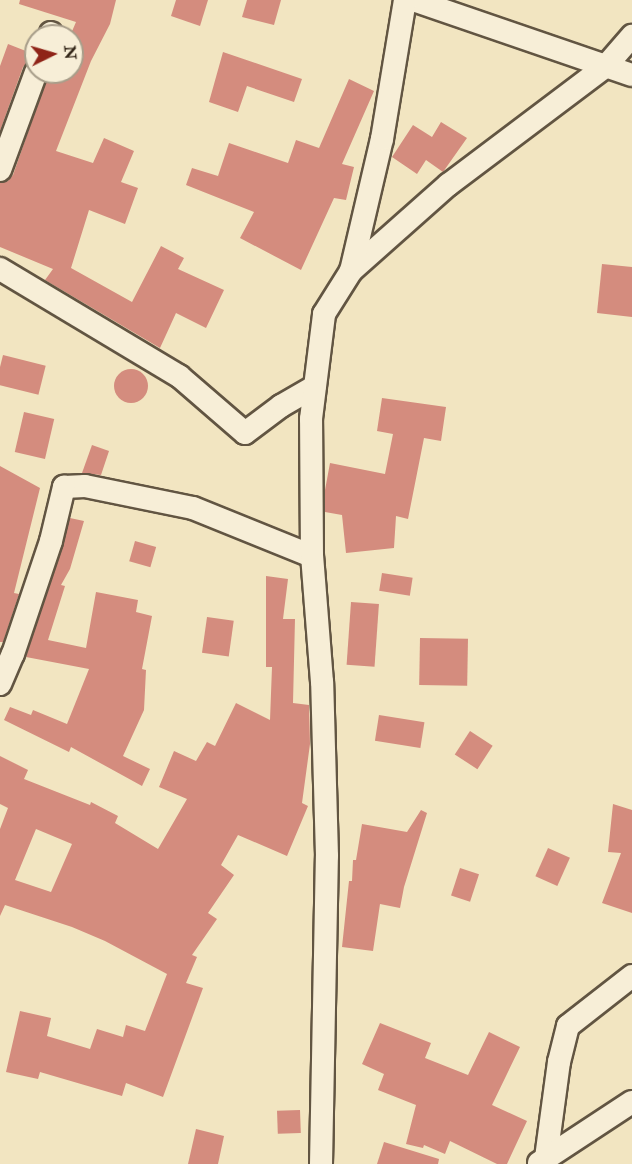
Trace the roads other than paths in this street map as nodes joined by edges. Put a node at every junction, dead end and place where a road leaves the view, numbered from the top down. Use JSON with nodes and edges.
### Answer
{"nodes":[{"id":1,"x":405,"y":0,"type":"edge"},
{"id":2,"x":413,"y":0,"type":"edge"},
{"id":3,"x":632,"y":36,"type":"edge"},
{"id":4,"x":606,"y":66,"type":"junction"},
{"id":5,"x":632,"y":75,"type":"edge"},
{"id":6,"x":32,"y":84,"type":"edge"},
{"id":7,"x":0,"y":170,"type":"edge"},
{"id":8,"x":0,"y":269,"type":"edge"},
{"id":9,"x":351,"y":271,"type":"junction"},
{"id":10,"x":315,"y":386,"type":"junction"},
{"id":11,"x":312,"y":556,"type":"junction"},
{"id":12,"x":0,"y":684,"type":"edge"},
{"id":13,"x":632,"y":976,"type":"edge"},
{"id":14,"x":632,"y":1102,"type":"edge"},
{"id":15,"x":542,"y":1161,"type":"edge"},
{"id":16,"x":321,"y":1164,"type":"edge"}],
"edges":[{"from":1,"to":9,"type":"street"},
{"from":2,"to":4,"type":"street"},
{"from":3,"to":4,"type":"street"},
{"from":4,"to":5,"type":"street"},
{"from":4,"to":9,"type":"street"},
{"from":6,"to":7,"type":"street"},
{"from":8,"to":10,"type":"street"},
{"from":9,"to":10,"type":"street"},
{"from":10,"to":11,"type":"street"},
{"from":11,"to":12,"type":"street"},
{"from":11,"to":16,"type":"street"},
{"from":13,"to":15,"type":"street"},
{"from":14,"to":15,"type":"street"}]}
